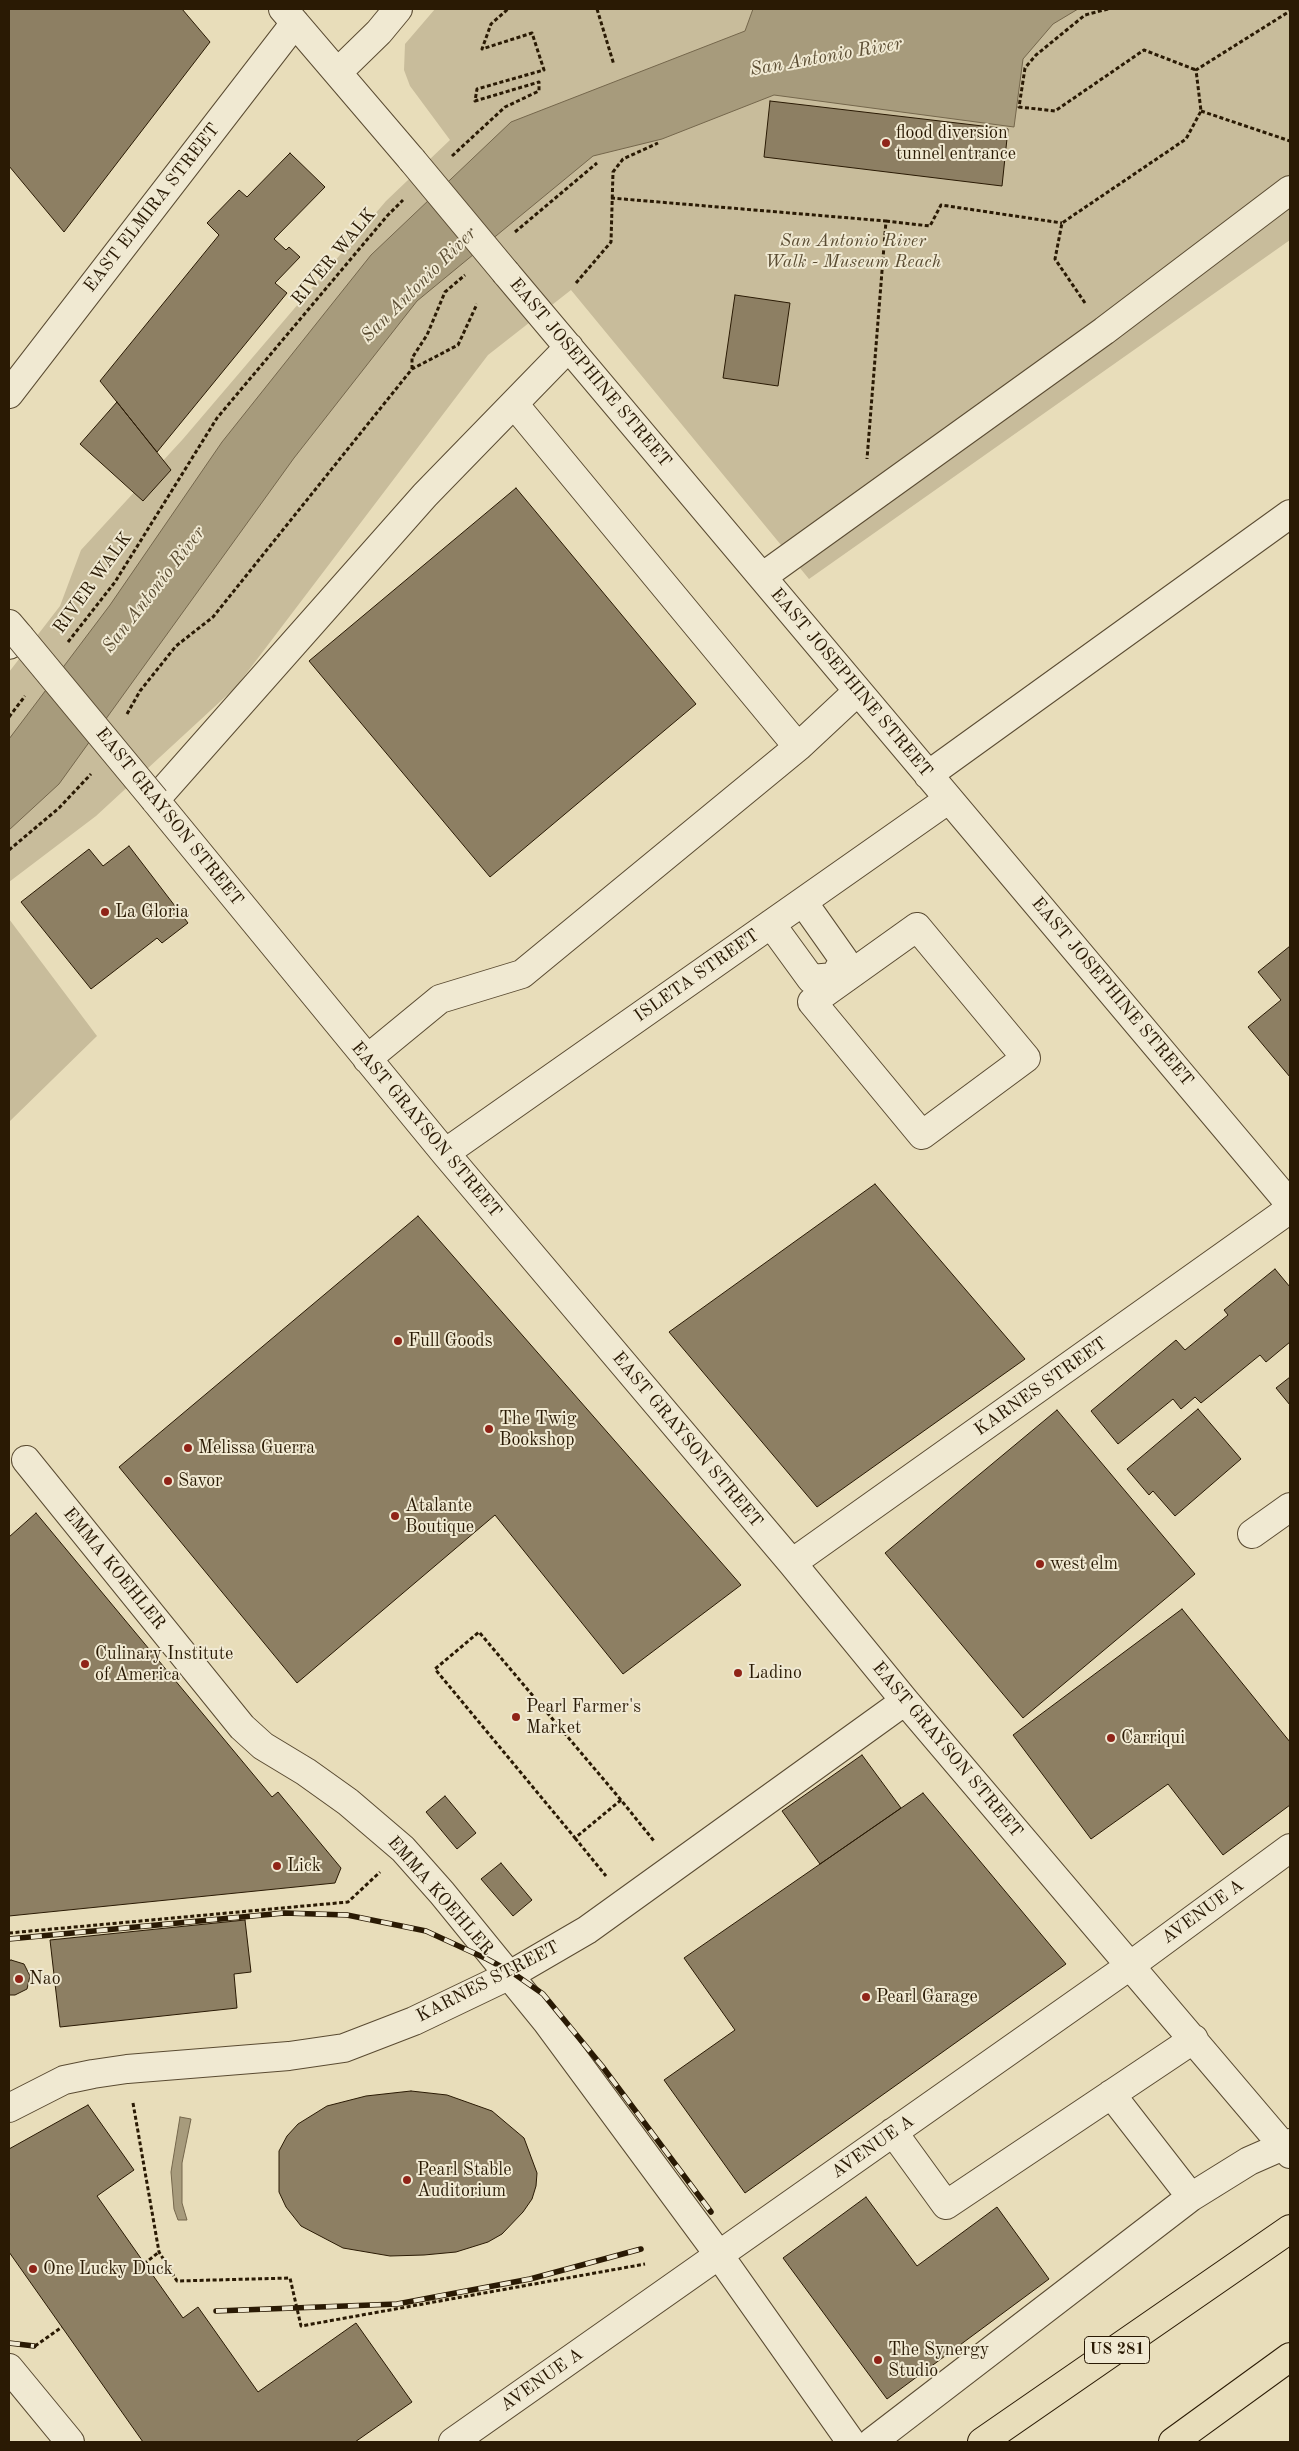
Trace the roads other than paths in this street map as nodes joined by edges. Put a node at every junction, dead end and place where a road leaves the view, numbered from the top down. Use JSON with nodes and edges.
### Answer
{"nodes":[{"id":1,"x":398,"y":9,"type":"edge"},
{"id":2,"x":289,"y":16,"type":"edge"},
{"id":3,"x":338,"y":72,"type":"junction"},
{"id":4,"x":1290,"y":190,"type":"edge"},
{"id":5,"x":569,"y":347,"type":"junction"},
{"id":6,"x":9,"y":394,"type":"edge"},
{"id":7,"x":514,"y":404,"type":"junction"},
{"id":8,"x":1290,"y":514,"type":"edge"},
{"id":9,"x":762,"y":577,"type":"junction"},
{"id":10,"x":12,"y":635,"type":"edge"},
{"id":11,"x":858,"y":691,"type":"junction"},
{"id":12,"x":798,"y":747,"type":"junction"},
{"id":13,"x":928,"y":775,"type":"junction"},
{"id":14,"x":949,"y":799,"type":"junction"},
{"id":15,"x":155,"y":800,"type":"junction"},
{"id":16,"x":803,"y":902,"type":"junction"},
{"id":17,"x":771,"y":924,"type":"junction"},
{"id":18,"x":837,"y":980,"type":"junction"},
{"id":19,"x":367,"y":1059,"type":"junction"},
{"id":20,"x":445,"y":1153,"type":"junction"},
{"id":21,"x":1290,"y":1204,"type":"edge"},
{"id":22,"x":1290,"y":1209,"type":"edge"},
{"id":23,"x":26,"y":1460,"type":"dead end"},
{"id":24,"x":1290,"y":1507,"type":"edge"},
{"id":25,"x":1252,"y":1534,"type":"dead end"},
{"id":26,"x":792,"y":1564,"type":"junction"},
{"id":27,"x":905,"y":1701,"type":"junction"},
{"id":28,"x":1290,"y":1848,"type":"edge"},
{"id":29,"x":1131,"y":1965,"type":"junction"},
{"id":30,"x":508,"y":1976,"type":"junction"},
{"id":31,"x":1194,"y":2038,"type":"junction"},
{"id":32,"x":1111,"y":2094,"type":"junction"},
{"id":33,"x":9,"y":2108,"type":"edge"},
{"id":34,"x":893,"y":2132,"type":"junction"},
{"id":35,"x":1288,"y":2148,"type":"edge"},
{"id":36,"x":1191,"y":2197,"type":"junction"},
{"id":37,"x":1290,"y":2229,"type":"edge"},
{"id":38,"x":719,"y":2255,"type":"junction"},
{"id":39,"x":1290,"y":2357,"type":"edge"},
{"id":40,"x":9,"y":2368,"type":"edge"},
{"id":41,"x":70,"y":2442,"type":"edge"},
{"id":42,"x":453,"y":2442,"type":"edge"},
{"id":43,"x":851,"y":2442,"type":"edge"},
{"id":44,"x":872,"y":2442,"type":"edge"},
{"id":45,"x":982,"y":2442,"type":"edge"},
{"id":46,"x":1173,"y":2442,"type":"edge"}],
"edges":[{"from":1,"to":3,"type":"street"},
{"from":2,"to":3,"type":"street","name":"EAST JOSEPHINE STREET"},
{"from":2,"to":6,"type":"street","name":"EAST ELMIRA STREET"},
{"from":3,"to":5,"type":"street","name":"EAST JOSEPHINE STREET","bridge":true},
{"from":4,"to":9,"type":"street"},
{"from":5,"to":7,"type":"street"},
{"from":5,"to":9,"type":"street","name":"EAST JOSEPHINE STREET"},
{"from":7,"to":12,"type":"street"},
{"from":7,"to":15,"type":"street"},
{"from":8,"to":13,"type":"street"},
{"from":9,"to":11,"type":"street","name":"EAST JOSEPHINE STREET"},
{"from":10,"to":15,"type":"street","name":"EAST GRAYSON STREET","bridge":true},
{"from":11,"to":12,"type":"street"},
{"from":11,"to":13,"type":"street","name":"EAST JOSEPHINE STREET"},
{"from":12,"to":19,"type":"street"},
{"from":13,"to":14,"type":"street","name":"EAST JOSEPHINE STREET"},
{"from":14,"to":16,"type":"street","name":"ISLETA STREET"},
{"from":14,"to":21,"type":"street","name":"EAST JOSEPHINE STREET"},
{"from":15,"to":19,"type":"street","name":"EAST GRAYSON STREET"},
{"from":16,"to":17,"type":"street","name":"ISLETA STREET"},
{"from":16,"to":18,"type":"street"},
{"from":17,"to":18,"type":"street"},
{"from":17,"to":20,"type":"street","name":"ISLETA STREET"},
{"from":18,"to":18,"type":"street"},
{"from":19,"to":20,"type":"street","name":"EAST GRAYSON STREET"},
{"from":20,"to":26,"type":"street","name":"EAST GRAYSON STREET"},
{"from":22,"to":26,"type":"street","name":"KARNES STREET"},
{"from":23,"to":30,"type":"street","name":"EMMA KOEHLER"},
{"from":24,"to":25,"type":"street"},
{"from":26,"to":27,"type":"street","name":"EAST GRAYSON STREET"},
{"from":27,"to":29,"type":"street","name":"EAST GRAYSON STREET"},
{"from":27,"to":30,"type":"street","name":"KARNES STREET"},
{"from":28,"to":29,"type":"street","name":"AVENUE A"},
{"from":29,"to":31,"type":"street","name":"EAST GRAYSON STREET"},
{"from":29,"to":34,"type":"street","name":"AVENUE A"},
{"from":30,"to":33,"type":"street","name":"KARNES STREET"},
{"from":30,"to":38,"type":"street","name":"EMMA KOEHLER"},
{"from":31,"to":32,"type":"street"},
{"from":31,"to":35,"type":"street","name":"EAST GRAYSON STREET"},
{"from":32,"to":34,"type":"street"},
{"from":32,"to":36,"type":"street"},
{"from":34,"to":38,"type":"street","name":"AVENUE A"},
{"from":35,"to":36,"type":"street"},
{"from":36,"to":44,"type":"street"},
{"from":37,"to":45,"type":"highway","number":"US 281"},
{"from":38,"to":42,"type":"street","name":"AVENUE A"},
{"from":38,"to":43,"type":"street","name":"EMMA KOEHLER"},
{"from":39,"to":46,"type":"highway"},
{"from":40,"to":41,"type":"street"}]}
